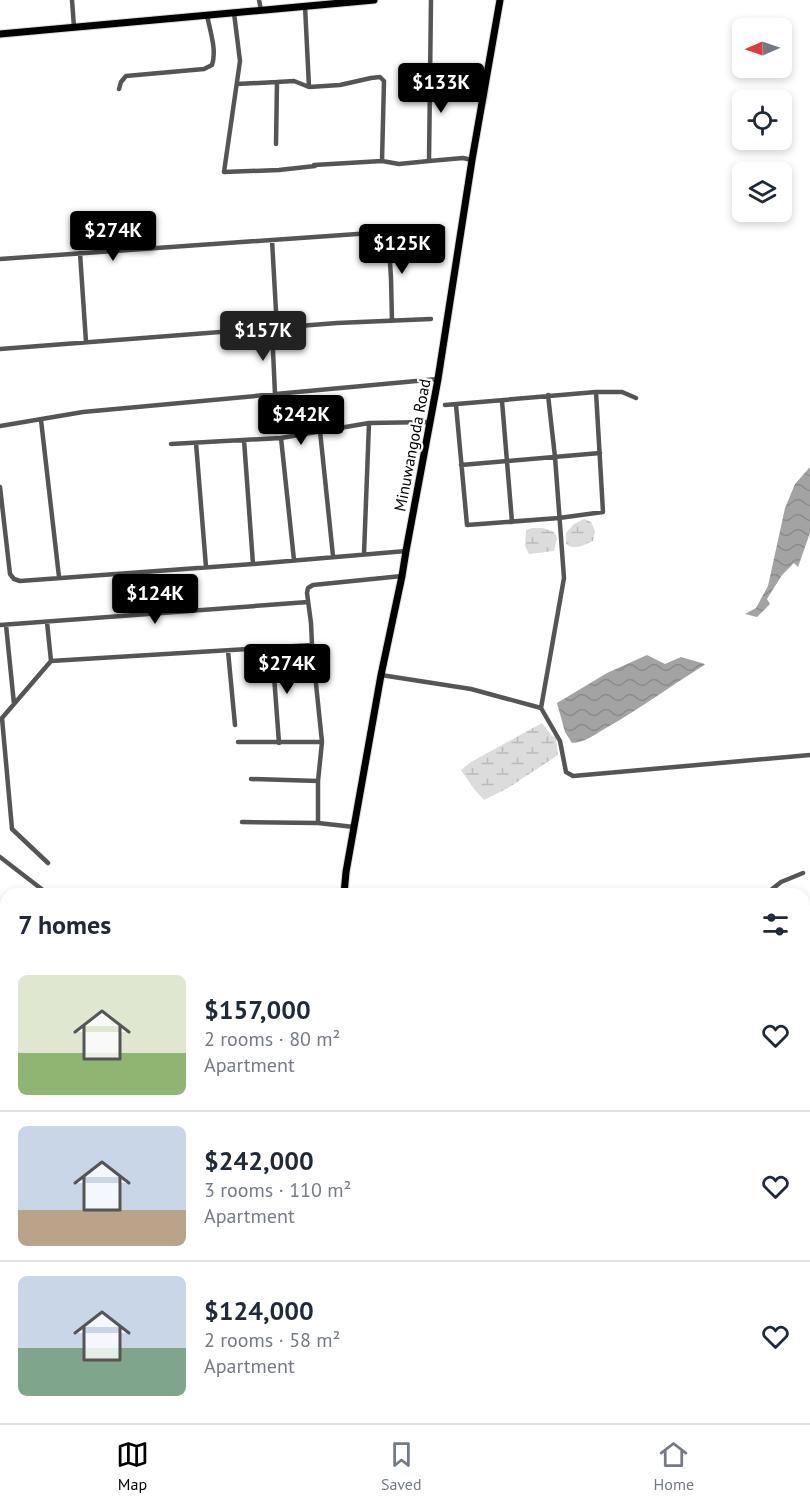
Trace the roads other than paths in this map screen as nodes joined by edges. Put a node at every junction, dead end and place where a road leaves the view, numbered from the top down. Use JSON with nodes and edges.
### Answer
{"nodes":[{"id":1,"x":72,"y":0,"type":"edge"},
{"id":2,"x":259,"y":0,"type":"edge"},
{"id":3,"x":374,"y":0,"type":"edge"},
{"id":4,"x":431,"y":0,"type":"edge"},
{"id":5,"x":500,"y":0,"type":"edge"},
{"id":6,"x":305,"y":6,"type":"junction"},
{"id":7,"x":261,"y":10,"type":"junction"},
{"id":8,"x":234,"y":13,"type":"junction"},
{"id":9,"x":207,"y":15,"type":"junction"},
{"id":10,"x":74,"y":27,"type":"junction"},
{"id":11,"x":0,"y":34,"type":"edge"},
{"id":12,"x":277,"y":82,"type":"junction"},
{"id":13,"x":237,"y":84,"type":"junction"},
{"id":14,"x":309,"y":87,"type":"junction"},
{"id":15,"x":119,"y":89,"type":"dead end"},
{"id":16,"x":276,"y":144,"type":"dead end"},
{"id":17,"x":382,"y":160,"type":"junction"},
{"id":18,"x":472,"y":160,"type":"junction"},
{"id":19,"x":429,"y":161,"type":"junction"},
{"id":20,"x":341,"y":163,"type":"junction"},
{"id":21,"x":314,"y":165,"type":"dead end"},
{"id":22,"x":443,"y":228,"type":"dead end"},
{"id":23,"x":388,"y":231,"type":"junction"},
{"id":24,"x":272,"y":240,"type":"junction"},
{"id":25,"x":80,"y":253,"type":"junction"},
{"id":26,"x":0,"y":259,"type":"edge"},
{"id":27,"x":431,"y":319,"type":"dead end"},
{"id":28,"x":392,"y":321,"type":"junction"},
{"id":29,"x":275,"y":329,"type":"junction"},
{"id":30,"x":86,"y":342,"type":"junction"},
{"id":31,"x":0,"y":349,"type":"edge"},
{"id":32,"x":438,"y":378,"type":"junction"},
{"id":33,"x":596,"y":392,"type":"junction"},
{"id":34,"x":275,"y":394,"type":"junction"},
{"id":35,"x":548,"y":395,"type":"junction"},
{"id":36,"x":636,"y":398,"type":"dead end"},
{"id":37,"x":502,"y":401,"type":"junction"},
{"id":38,"x":445,"y":405,"type":"dead end"},
{"id":39,"x":456,"y":405,"type":"junction"},
{"id":40,"x":41,"y":420,"type":"junction"},
{"id":41,"x":430,"y":422,"type":"junction"},
{"id":42,"x":369,"y":423,"type":"junction"},
{"id":43,"x":0,"y":426,"type":"edge"},
{"id":44,"x":320,"y":431,"type":"junction"},
{"id":45,"x":280,"y":438,"type":"junction"},
{"id":46,"x":244,"y":440,"type":"junction"},
{"id":47,"x":196,"y":443,"type":"junction"},
{"id":48,"x":171,"y":444,"type":"dead end"},
{"id":49,"x":600,"y":453,"type":"junction"},
{"id":50,"x":555,"y":457,"type":"junction"},
{"id":51,"x":507,"y":461,"type":"junction"},
{"id":52,"x":461,"y":465,"type":"junction"},
{"id":53,"x":0,"y":487,"type":"edge"},
{"id":54,"x":559,"y":518,"type":"junction"},
{"id":55,"x":512,"y":522,"type":"junction"},
{"id":56,"x":406,"y":551,"type":"junction"},
{"id":57,"x":364,"y":554,"type":"junction"},
{"id":58,"x":333,"y":556,"type":"junction"},
{"id":59,"x":294,"y":560,"type":"junction"},
{"id":60,"x":253,"y":564,"type":"junction"},
{"id":61,"x":206,"y":567,"type":"junction"},
{"id":62,"x":402,"y":576,"type":"junction"},
{"id":63,"x":59,"y":577,"type":"junction"},
{"id":64,"x":308,"y":602,"type":"junction"},
{"id":65,"x":47,"y":622,"type":"junction"},
{"id":66,"x":0,"y":625,"type":"edge"},
{"id":67,"x":6,"y":625,"type":"junction"},
{"id":68,"x":312,"y":645,"type":"junction"},
{"id":69,"x":272,"y":649,"type":"junction"},
{"id":70,"x":228,"y":651,"type":"junction"},
{"id":71,"x":51,"y":661,"type":"junction"},
{"id":72,"x":381,"y":675,"type":"junction"},
{"id":73,"x":14,"y":704,"type":"junction"},
{"id":74,"x":541,"y":708,"type":"junction"},
{"id":75,"x":235,"y":725,"type":"dead end"},
{"id":76,"x":238,"y":742,"type":"dead end"},
{"id":77,"x":322,"y":742,"type":"junction"},
{"id":78,"x":279,"y":743,"type":"junction"},
{"id":79,"x":810,"y":755,"type":"edge"},
{"id":80,"x":251,"y":779,"type":"dead end"},
{"id":81,"x":318,"y":781,"type":"junction"},
{"id":82,"x":242,"y":822,"type":"dead end"},
{"id":83,"x":318,"y":823,"type":"junction"},
{"id":84,"x":354,"y":827,"type":"junction"},
{"id":85,"x":0,"y":857,"type":"edge"},
{"id":86,"x":48,"y":863,"type":"dead end"},
{"id":87,"x":803,"y":873,"type":"dead end"},
{"id":88,"x":40,"y":888,"type":"edge"},
{"id":89,"x":345,"y":888,"type":"edge"},
{"id":90,"x":774,"y":888,"type":"edge"}],
"edges":[{"from":1,"to":10,"type":"street"},
{"from":2,"to":7,"type":"street"},
{"from":3,"to":6,"type":"main road"},
{"from":4,"to":19,"type":"street"},
{"from":5,"to":18,"type":"main road","name":"Minuwangoda Road"},
{"from":6,"to":7,"type":"main road"},
{"from":6,"to":14,"type":"street"},
{"from":7,"to":8,"type":"main road"},
{"from":8,"to":9,"type":"main road"},
{"from":8,"to":13,"type":"street"},
{"from":9,"to":10,"type":"main road"},
{"from":9,"to":15,"type":"street"},
{"from":10,"to":11,"type":"main road"},
{"from":12,"to":13,"type":"street"},
{"from":12,"to":14,"type":"street"},
{"from":12,"to":16,"type":"street"},
{"from":13,"to":20,"type":"street"},
{"from":14,"to":17,"type":"street"},
{"from":17,"to":19,"type":"street"},
{"from":17,"to":20,"type":"street"},
{"from":18,"to":19,"type":"street"},
{"from":18,"to":32,"type":"main road","name":"Minuwangoda Road"},
{"from":20,"to":21,"type":"street"},
{"from":22,"to":23,"type":"street"},
{"from":23,"to":24,"type":"street"},
{"from":23,"to":28,"type":"street"},
{"from":24,"to":25,"type":"street"},
{"from":24,"to":29,"type":"street"},
{"from":25,"to":26,"type":"street"},
{"from":25,"to":30,"type":"street"},
{"from":27,"to":28,"type":"street"},
{"from":28,"to":29,"type":"street"},
{"from":29,"to":30,"type":"street"},
{"from":29,"to":34,"type":"street"},
{"from":30,"to":31,"type":"street"},
{"from":32,"to":34,"type":"street"},
{"from":32,"to":41,"type":"main road","name":"Minuwangoda Road"},
{"from":33,"to":35,"type":"street"},
{"from":33,"to":36,"type":"street"},
{"from":33,"to":49,"type":"street"},
{"from":34,"to":40,"type":"street"},
{"from":35,"to":37,"type":"street"},
{"from":35,"to":50,"type":"street"},
{"from":37,"to":39,"type":"street"},
{"from":37,"to":51,"type":"street"},
{"from":38,"to":39,"type":"street"},
{"from":39,"to":52,"type":"street"},
{"from":40,"to":43,"type":"street"},
{"from":40,"to":63,"type":"street"},
{"from":41,"to":42,"type":"street"},
{"from":41,"to":56,"type":"main road","name":"Minuwangoda Road"},
{"from":42,"to":44,"type":"street"},
{"from":42,"to":57,"type":"street"},
{"from":44,"to":45,"type":"street"},
{"from":44,"to":58,"type":"street"},
{"from":45,"to":46,"type":"street"},
{"from":45,"to":59,"type":"street"},
{"from":46,"to":47,"type":"street"},
{"from":46,"to":60,"type":"street"},
{"from":47,"to":48,"type":"street"},
{"from":47,"to":61,"type":"street"},
{"from":49,"to":50,"type":"street"},
{"from":49,"to":54,"type":"street"},
{"from":50,"to":51,"type":"street"},
{"from":50,"to":54,"type":"street"},
{"from":51,"to":52,"type":"street"},
{"from":51,"to":55,"type":"street"},
{"from":52,"to":55,"type":"street"},
{"from":53,"to":63,"type":"street"},
{"from":54,"to":55,"type":"street"},
{"from":54,"to":74,"type":"street"},
{"from":56,"to":57,"type":"street"},
{"from":56,"to":62,"type":"main road","name":"Minuwangoda Road"},
{"from":57,"to":58,"type":"street"},
{"from":58,"to":59,"type":"street"},
{"from":59,"to":60,"type":"street"},
{"from":60,"to":61,"type":"street"},
{"from":61,"to":63,"type":"street"},
{"from":62,"to":64,"type":"street"},
{"from":62,"to":72,"type":"main road","name":"Minuwangoda Road"},
{"from":64,"to":65,"type":"street"},
{"from":64,"to":68,"type":"street"},
{"from":65,"to":67,"type":"street"},
{"from":65,"to":71,"type":"street"},
{"from":66,"to":67,"type":"street"},
{"from":67,"to":73,"type":"street"},
{"from":68,"to":69,"type":"street"},
{"from":68,"to":77,"type":"street"},
{"from":69,"to":70,"type":"street"},
{"from":69,"to":78,"type":"street"},
{"from":70,"to":71,"type":"street"},
{"from":70,"to":75,"type":"street"},
{"from":71,"to":73,"type":"street"},
{"from":72,"to":74,"type":"street"},
{"from":72,"to":84,"type":"main road","name":"Minuwangoda Road"},
{"from":73,"to":86,"type":"street"},
{"from":74,"to":79,"type":"street"},
{"from":76,"to":78,"type":"street"},
{"from":77,"to":78,"type":"street"},
{"from":77,"to":81,"type":"street"},
{"from":80,"to":81,"type":"street"},
{"from":81,"to":83,"type":"street"},
{"from":82,"to":83,"type":"street"},
{"from":83,"to":84,"type":"street"},
{"from":84,"to":89,"type":"main road","name":"Minuwangoda Road"},
{"from":85,"to":88,"type":"street"},
{"from":87,"to":90,"type":"street"}]}
